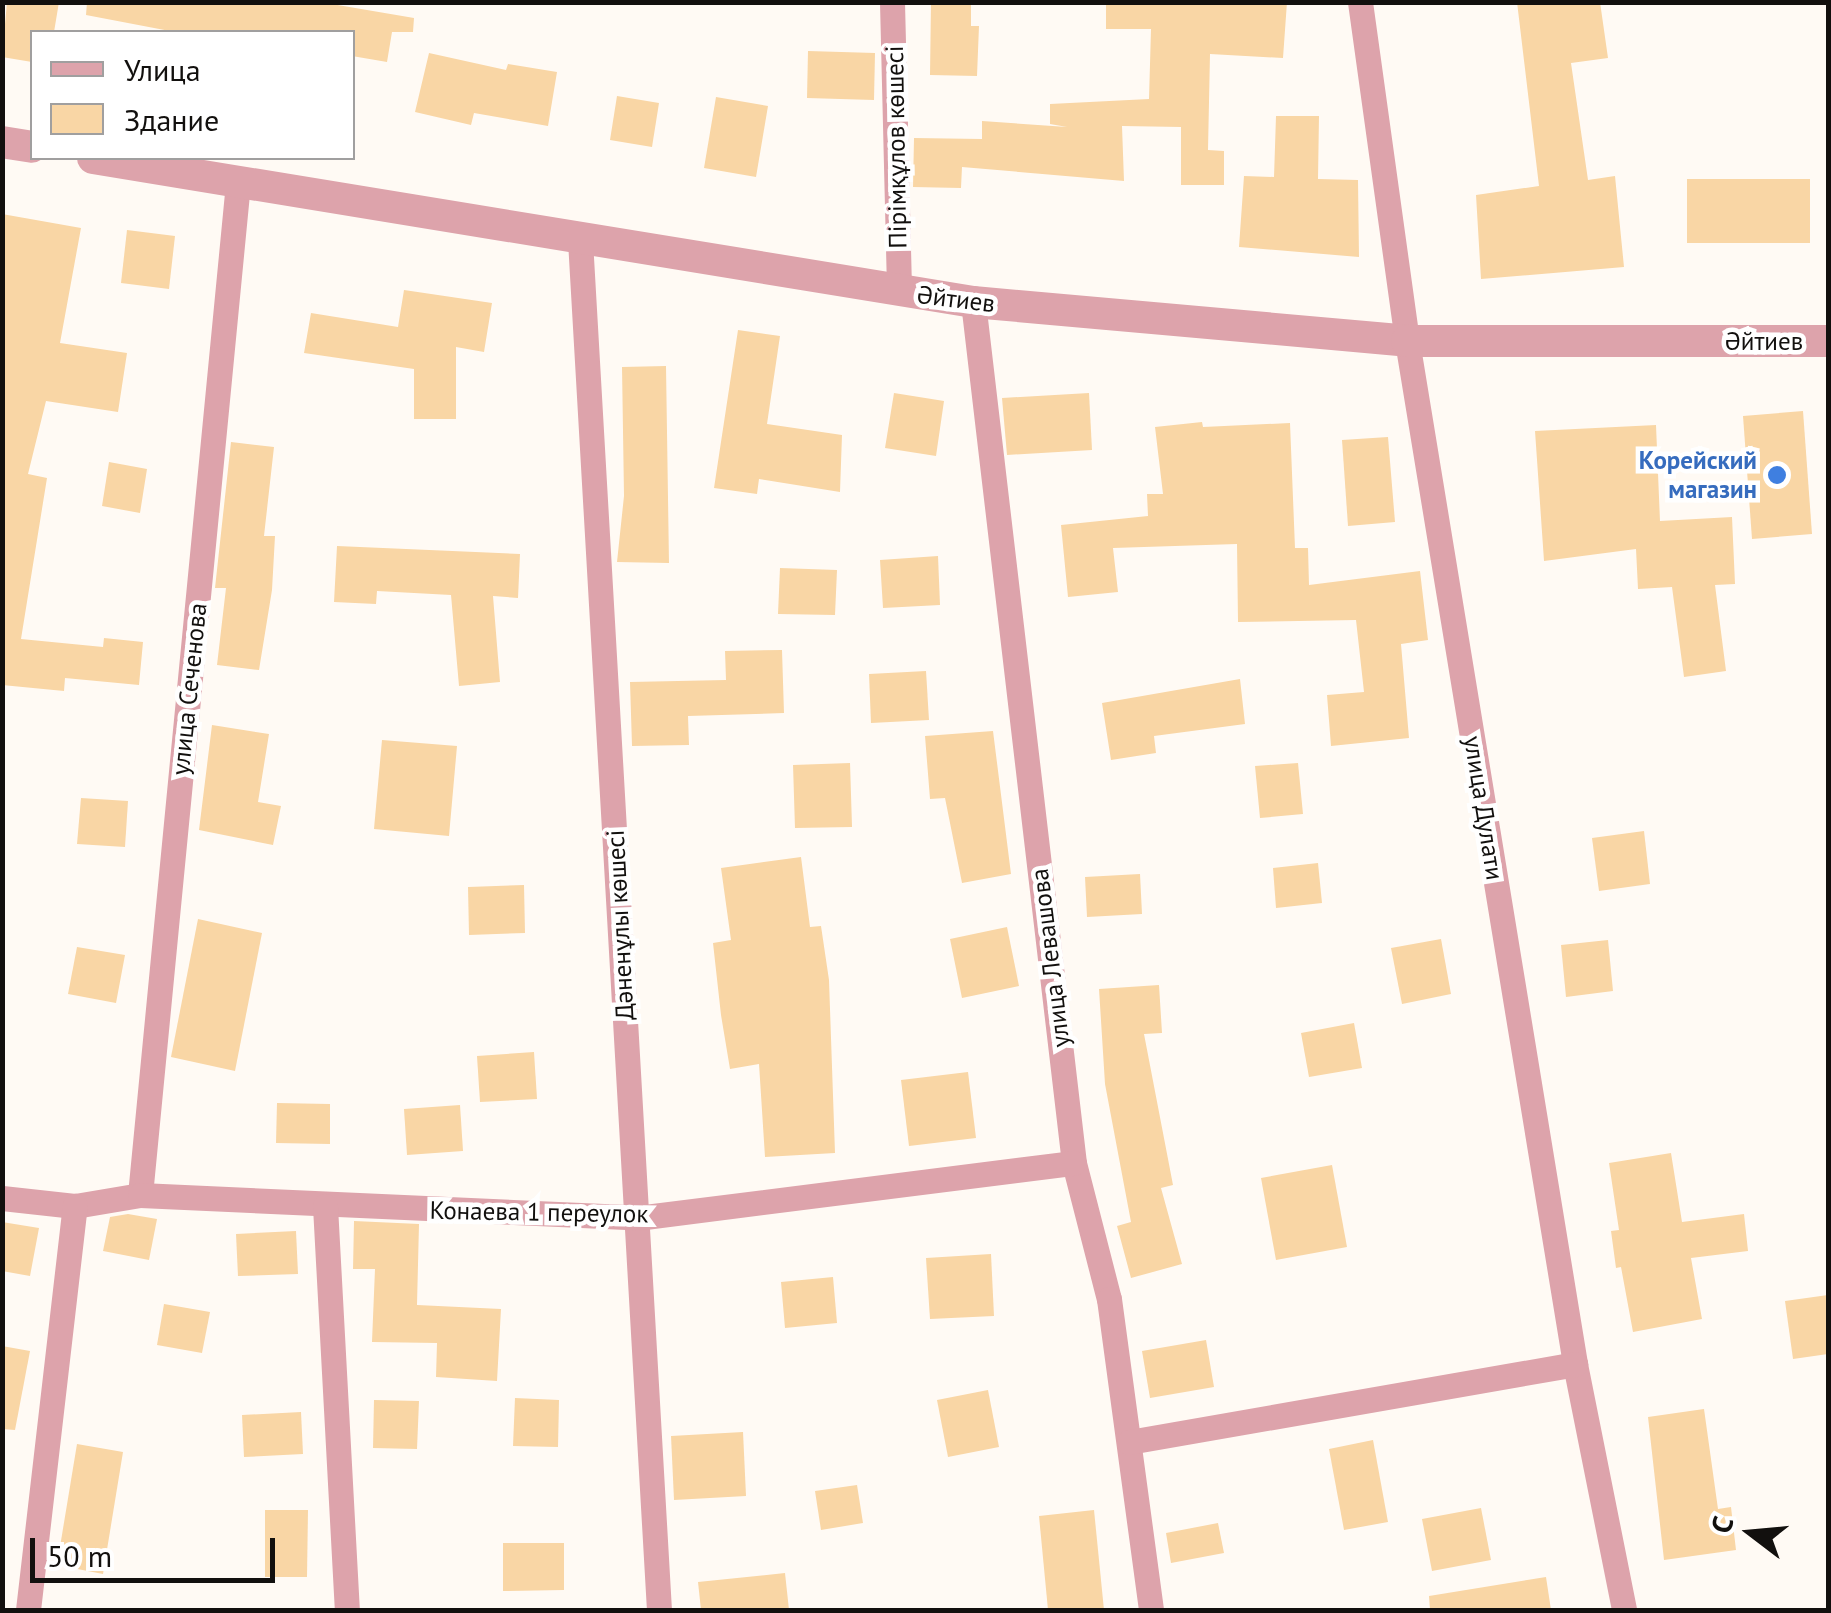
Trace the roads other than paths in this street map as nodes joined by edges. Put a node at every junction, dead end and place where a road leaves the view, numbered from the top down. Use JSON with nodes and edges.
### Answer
{"nodes":[{"id":1,"x":892,"y":2,"type":"edge"},
{"id":2,"x":1360,"y":2,"type":"edge"},
{"id":3,"x":2,"y":142,"type":"edge"},
{"id":4,"x":30,"y":147,"type":"edge"},
{"id":5,"x":106,"y":160,"type":"edge"},
{"id":6,"x":238,"y":182,"type":"junction"},
{"id":7,"x":580,"y":240,"type":"junction"},
{"id":8,"x":900,"y":292,"type":"junction"},
{"id":9,"x":972,"y":302,"type":"junction"},
{"id":10,"x":1407,"y":341,"type":"junction"},
{"id":11,"x":1828,"y":341,"type":"edge"},
{"id":12,"x":1074,"y":1164,"type":"junction"},
{"id":13,"x":140,"y":1195,"type":"junction"},
{"id":14,"x":2,"y":1198,"type":"edge"},
{"id":15,"x":75,"y":1206,"type":"junction"},
{"id":16,"x":325,"y":1206,"type":"junction"},
{"id":17,"x":637,"y":1218,"type":"junction"},
{"id":18,"x":1575,"y":1364,"type":"junction"},
{"id":19,"x":1128,"y":1442,"type":"junction"},
{"id":20,"x":28,"y":1610,"type":"edge"},
{"id":21,"x":347,"y":1610,"type":"edge"},
{"id":22,"x":659,"y":1610,"type":"edge"},
{"id":23,"x":1150,"y":1610,"type":"edge"},
{"id":24,"x":1624,"y":1610,"type":"edge"}],
"edges":[{"from":1,"to":8,"type":"street","name":"Пірімқұлов көшесі"},
{"from":2,"to":10,"type":"street","name":"улица Дулати"},
{"from":3,"to":4,"type":"street"},
{"from":5,"to":6,"type":"street","name":"Әйтиев"},
{"from":6,"to":7,"type":"street","name":"Әйтиев"},
{"from":6,"to":13,"type":"street","name":"улица Сеченова"},
{"from":7,"to":8,"type":"street","name":"Әйтиев"},
{"from":7,"to":17,"type":"street","name":"Дәненұлы көшесі"},
{"from":8,"to":9,"type":"street","name":"Әйтиев"},
{"from":9,"to":10,"type":"street","name":"Әйтиев"},
{"from":9,"to":12,"type":"street","name":"улица Левашова"},
{"from":10,"to":11,"type":"street","name":"Әйтиев"},
{"from":10,"to":18,"type":"street","name":"улица Дулати"},
{"from":12,"to":17,"type":"street","name":"Конаева 1 переулок"},
{"from":12,"to":19,"type":"street","name":"улица Левашова"},
{"from":13,"to":15,"type":"street","name":"Конаева 1 переулок"},
{"from":13,"to":16,"type":"street","name":"Конаева 1 переулок"},
{"from":14,"to":15,"type":"street","name":"Конаева 1 переулок"},
{"from":15,"to":20,"type":"street"},
{"from":16,"to":17,"type":"street","name":"Конаева 1 переулок"},
{"from":16,"to":21,"type":"street"},
{"from":17,"to":22,"type":"street","name":"Дәненұлы көшесі"},
{"from":18,"to":19,"type":"street"},
{"from":18,"to":24,"type":"street","name":"улица Дулати"},
{"from":19,"to":23,"type":"street","name":"улица Левашова"}]}
